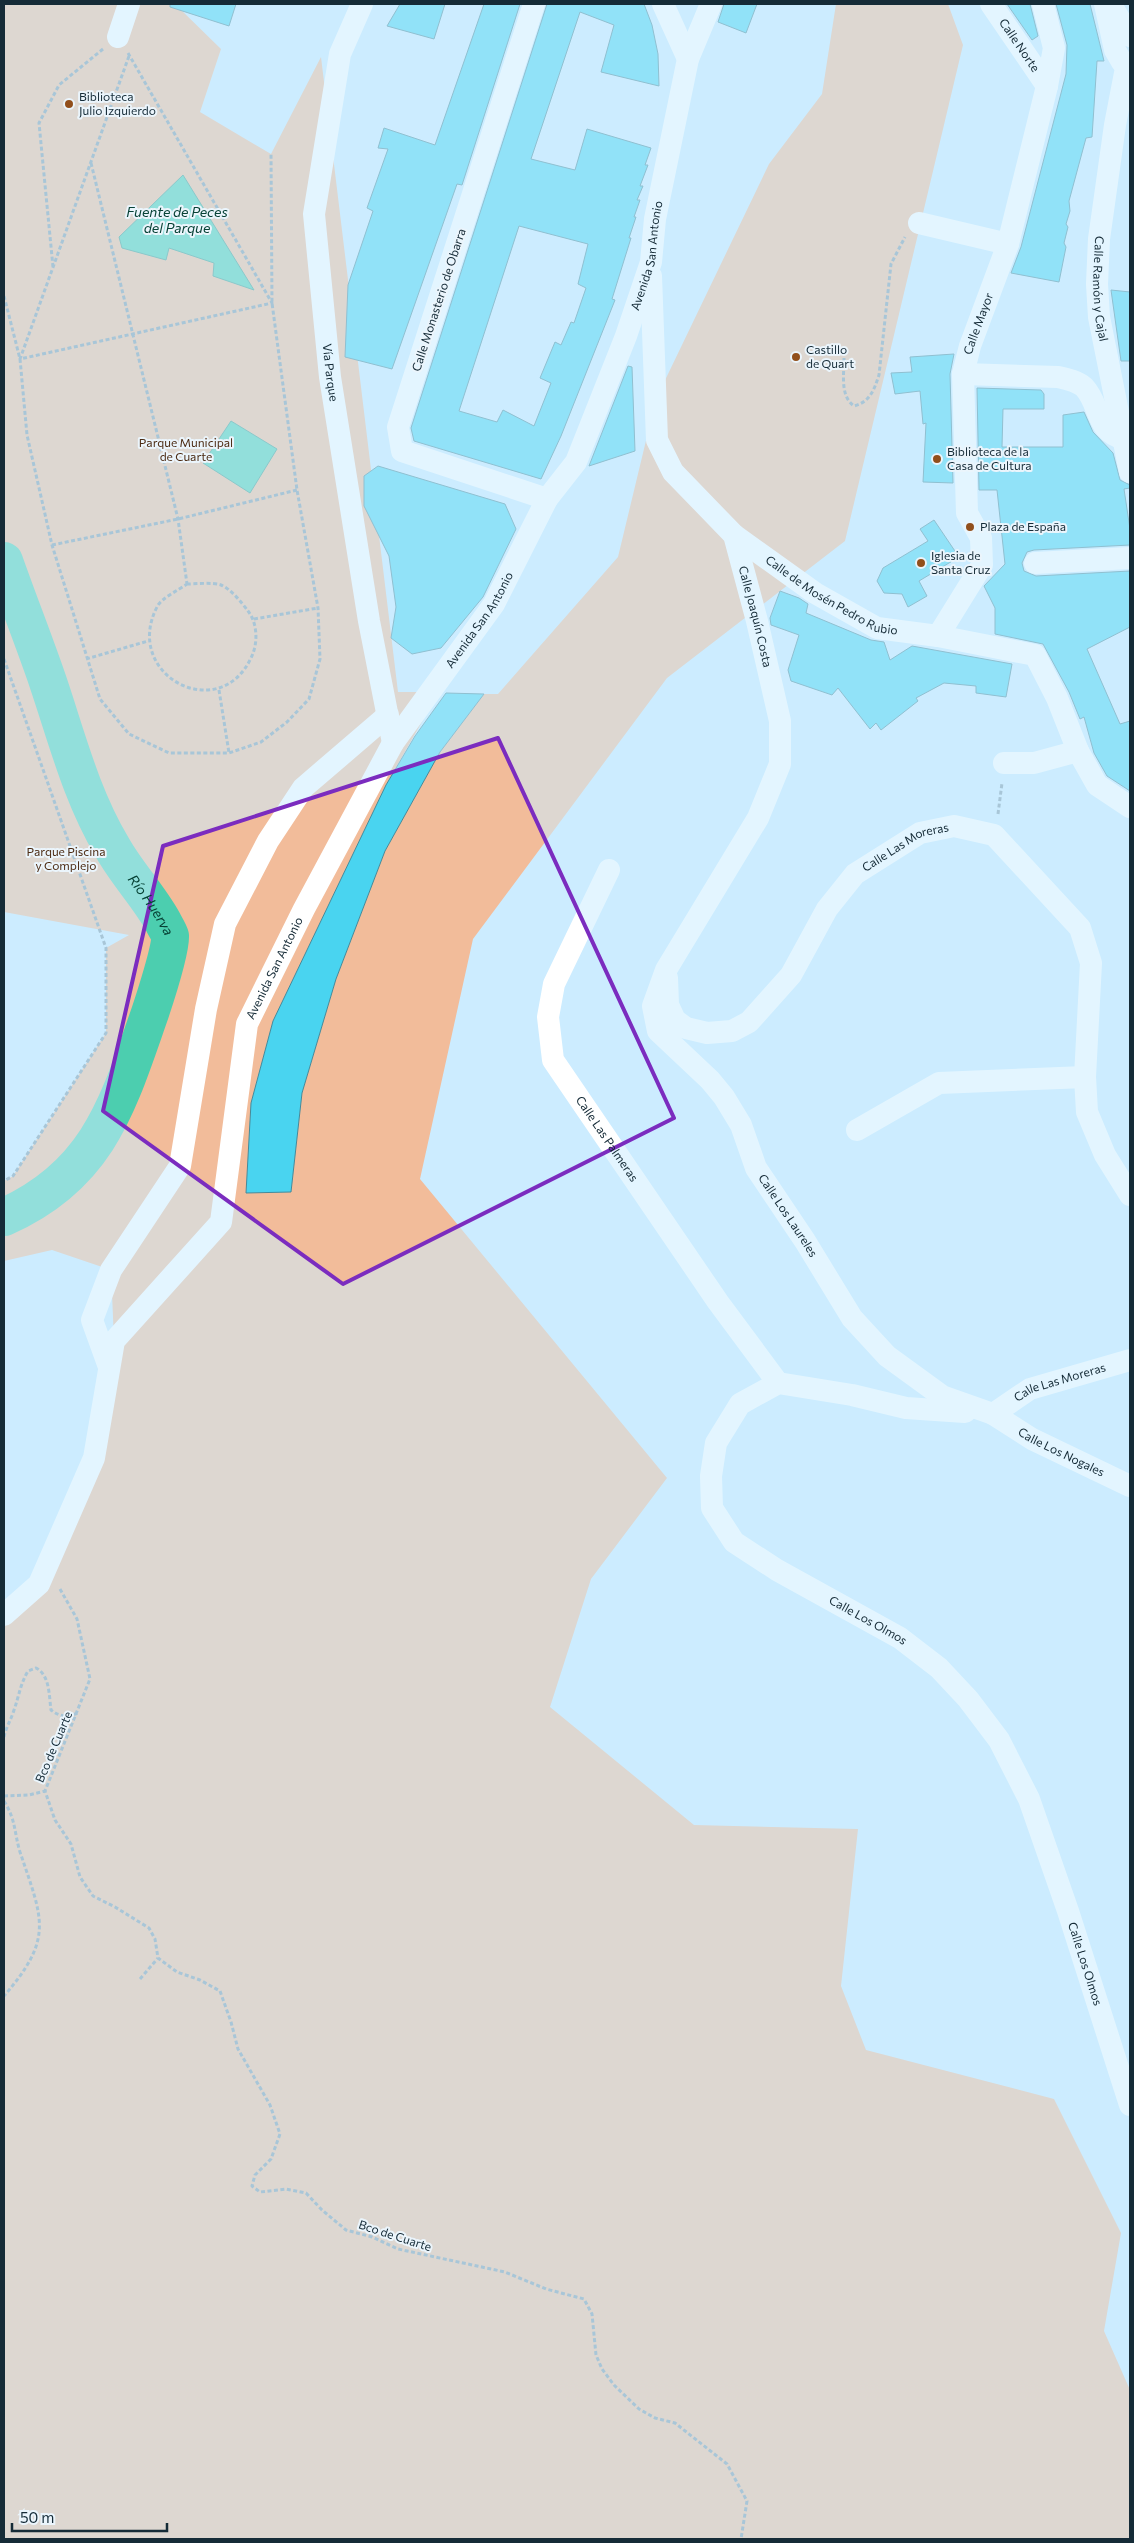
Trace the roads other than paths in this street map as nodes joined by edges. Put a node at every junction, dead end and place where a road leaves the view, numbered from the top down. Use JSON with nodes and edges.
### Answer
{"nodes":[{"id":1,"x":129,"y":4,"type":"edge"},
{"id":2,"x":362,"y":4,"type":"edge"},
{"id":3,"x":534,"y":4,"type":"edge"},
{"id":4,"x":663,"y":4,"type":"edge"},
{"id":5,"x":711,"y":4,"type":"edge"},
{"id":6,"x":991,"y":4,"type":"edge"},
{"id":7,"x":1043,"y":4,"type":"edge"},
{"id":8,"x":1105,"y":4,"type":"edge"},
{"id":9,"x":1111,"y":4,"type":"edge"},
{"id":10,"x":1130,"y":36,"type":"edge"},
{"id":11,"x":124,"y":46,"type":"road end"},
{"id":12,"x":688,"y":59,"type":"junction"},
{"id":13,"x":1127,"y":66,"type":"edge"},
{"id":14,"x":1047,"y":86,"type":"junction"},
{"id":15,"x":919,"y":223,"type":"road end"},
{"id":16,"x":1008,"y":244,"type":"junction"},
{"id":17,"x":651,"y":262,"type":"junction"},
{"id":18,"x":963,"y":374,"type":"junction"},
{"id":19,"x":1124,"y":439,"type":"junction"},
{"id":20,"x":1130,"y":472,"type":"edge"},
{"id":21,"x":547,"y":499,"type":"junction"},
{"id":22,"x":734,"y":535,"type":"junction"},
{"id":23,"x":1130,"y":558,"type":"edge"},
{"id":24,"x":1035,"y":563,"type":"dead end"},
{"id":25,"x":938,"y":636,"type":"junction"},
{"id":26,"x":388,"y":716,"type":"junction"},
{"id":27,"x":393,"y":743,"type":"junction"},
{"id":28,"x":1078,"y":751,"type":"junction"},
{"id":29,"x":1004,"y":763,"type":"road end"},
{"id":30,"x":1130,"y":807,"type":"edge"},
{"id":31,"x":609,"y":870,"type":"dead end"},
{"id":32,"x":666,"y":970,"type":"junction"},
{"id":33,"x":1086,"y":1077,"type":"junction"},
{"id":34,"x":857,"y":1130,"type":"dead end"},
{"id":35,"x":1130,"y":1195,"type":"edge"},
{"id":36,"x":1130,"y":1360,"type":"edge"},
{"id":37,"x":109,"y":1368,"type":"junction"},
{"id":38,"x":778,"y":1383,"type":"junction"},
{"id":39,"x":993,"y":1414,"type":"junction"},
{"id":40,"x":1130,"y":1486,"type":"edge"},
{"id":41,"x":4,"y":1615,"type":"edge"},
{"id":42,"x":1130,"y":2105,"type":"edge"}],
"edges":[{"from":1,"to":11,"type":"street"},
{"from":2,"to":26,"type":"street","name":"Vía Parque"},
{"from":3,"to":21,"type":"street","name":"Calle Monasterio de Obarra"},
{"from":4,"to":12,"type":"street"},
{"from":5,"to":12,"type":"street","name":"Avenida San Antonio"},
{"from":6,"to":14,"type":"street","name":"Calle Norte"},
{"from":7,"to":14,"type":"street","name":"Calle Mayor"},
{"from":8,"to":13,"type":"street","name":"Calle Ramón y Cajal"},
{"from":9,"to":10,"type":"street"},
{"from":12,"to":17,"type":"street","name":"Avenida San Antonio"},
{"from":13,"to":19,"type":"street","name":"Calle Ramón y Cajal"},
{"from":14,"to":16,"type":"street","name":"Calle Mayor"},
{"from":15,"to":16,"type":"street"},
{"from":16,"to":18,"type":"street","name":"Calle Mayor"},
{"from":17,"to":21,"type":"street","name":"Avenida San Antonio"},
{"from":17,"to":22,"type":"street","name":"Calle Joaquín Costa"},
{"from":18,"to":19,"type":"street"},
{"from":18,"to":25,"type":"street","name":"Calle Mayor"},
{"from":19,"to":20,"type":"street","name":"Calle Ramón y Cajal"},
{"from":21,"to":27,"type":"street","name":"Avenida San Antonio"},
{"from":22,"to":25,"type":"street","name":"Calle de Mosén Pedro Rubio"},
{"from":22,"to":32,"type":"street","name":"Calle Joaquín Costa"},
{"from":23,"to":24,"type":"street"},
{"from":25,"to":28,"type":"street","name":"Calle de Mosén Pedro Rubio"},
{"from":26,"to":27,"type":"street","name":"Vía Parque"},
{"from":26,"to":37,"type":"street"},
{"from":27,"to":37,"type":"street","name":"Avenida San Antonio"},
{"from":28,"to":29,"type":"street"},
{"from":28,"to":30,"type":"street"},
{"from":31,"to":38,"type":"street","name":"Calle Las Palmeras"},
{"from":32,"to":33,"type":"street","name":"Calle Las Moreras"},
{"from":32,"to":39,"type":"street","name":"Calle Los Laureles"},
{"from":33,"to":34,"type":"street"},
{"from":33,"to":35,"type":"street"},
{"from":36,"to":39,"type":"street","name":"Calle Las Moreras"},
{"from":37,"to":41,"type":"street"},
{"from":38,"to":39,"type":"street"},
{"from":38,"to":42,"type":"street","name":"Calle Los Olmos"},
{"from":39,"to":40,"type":"street","name":"Calle Los Nogales"}]}
